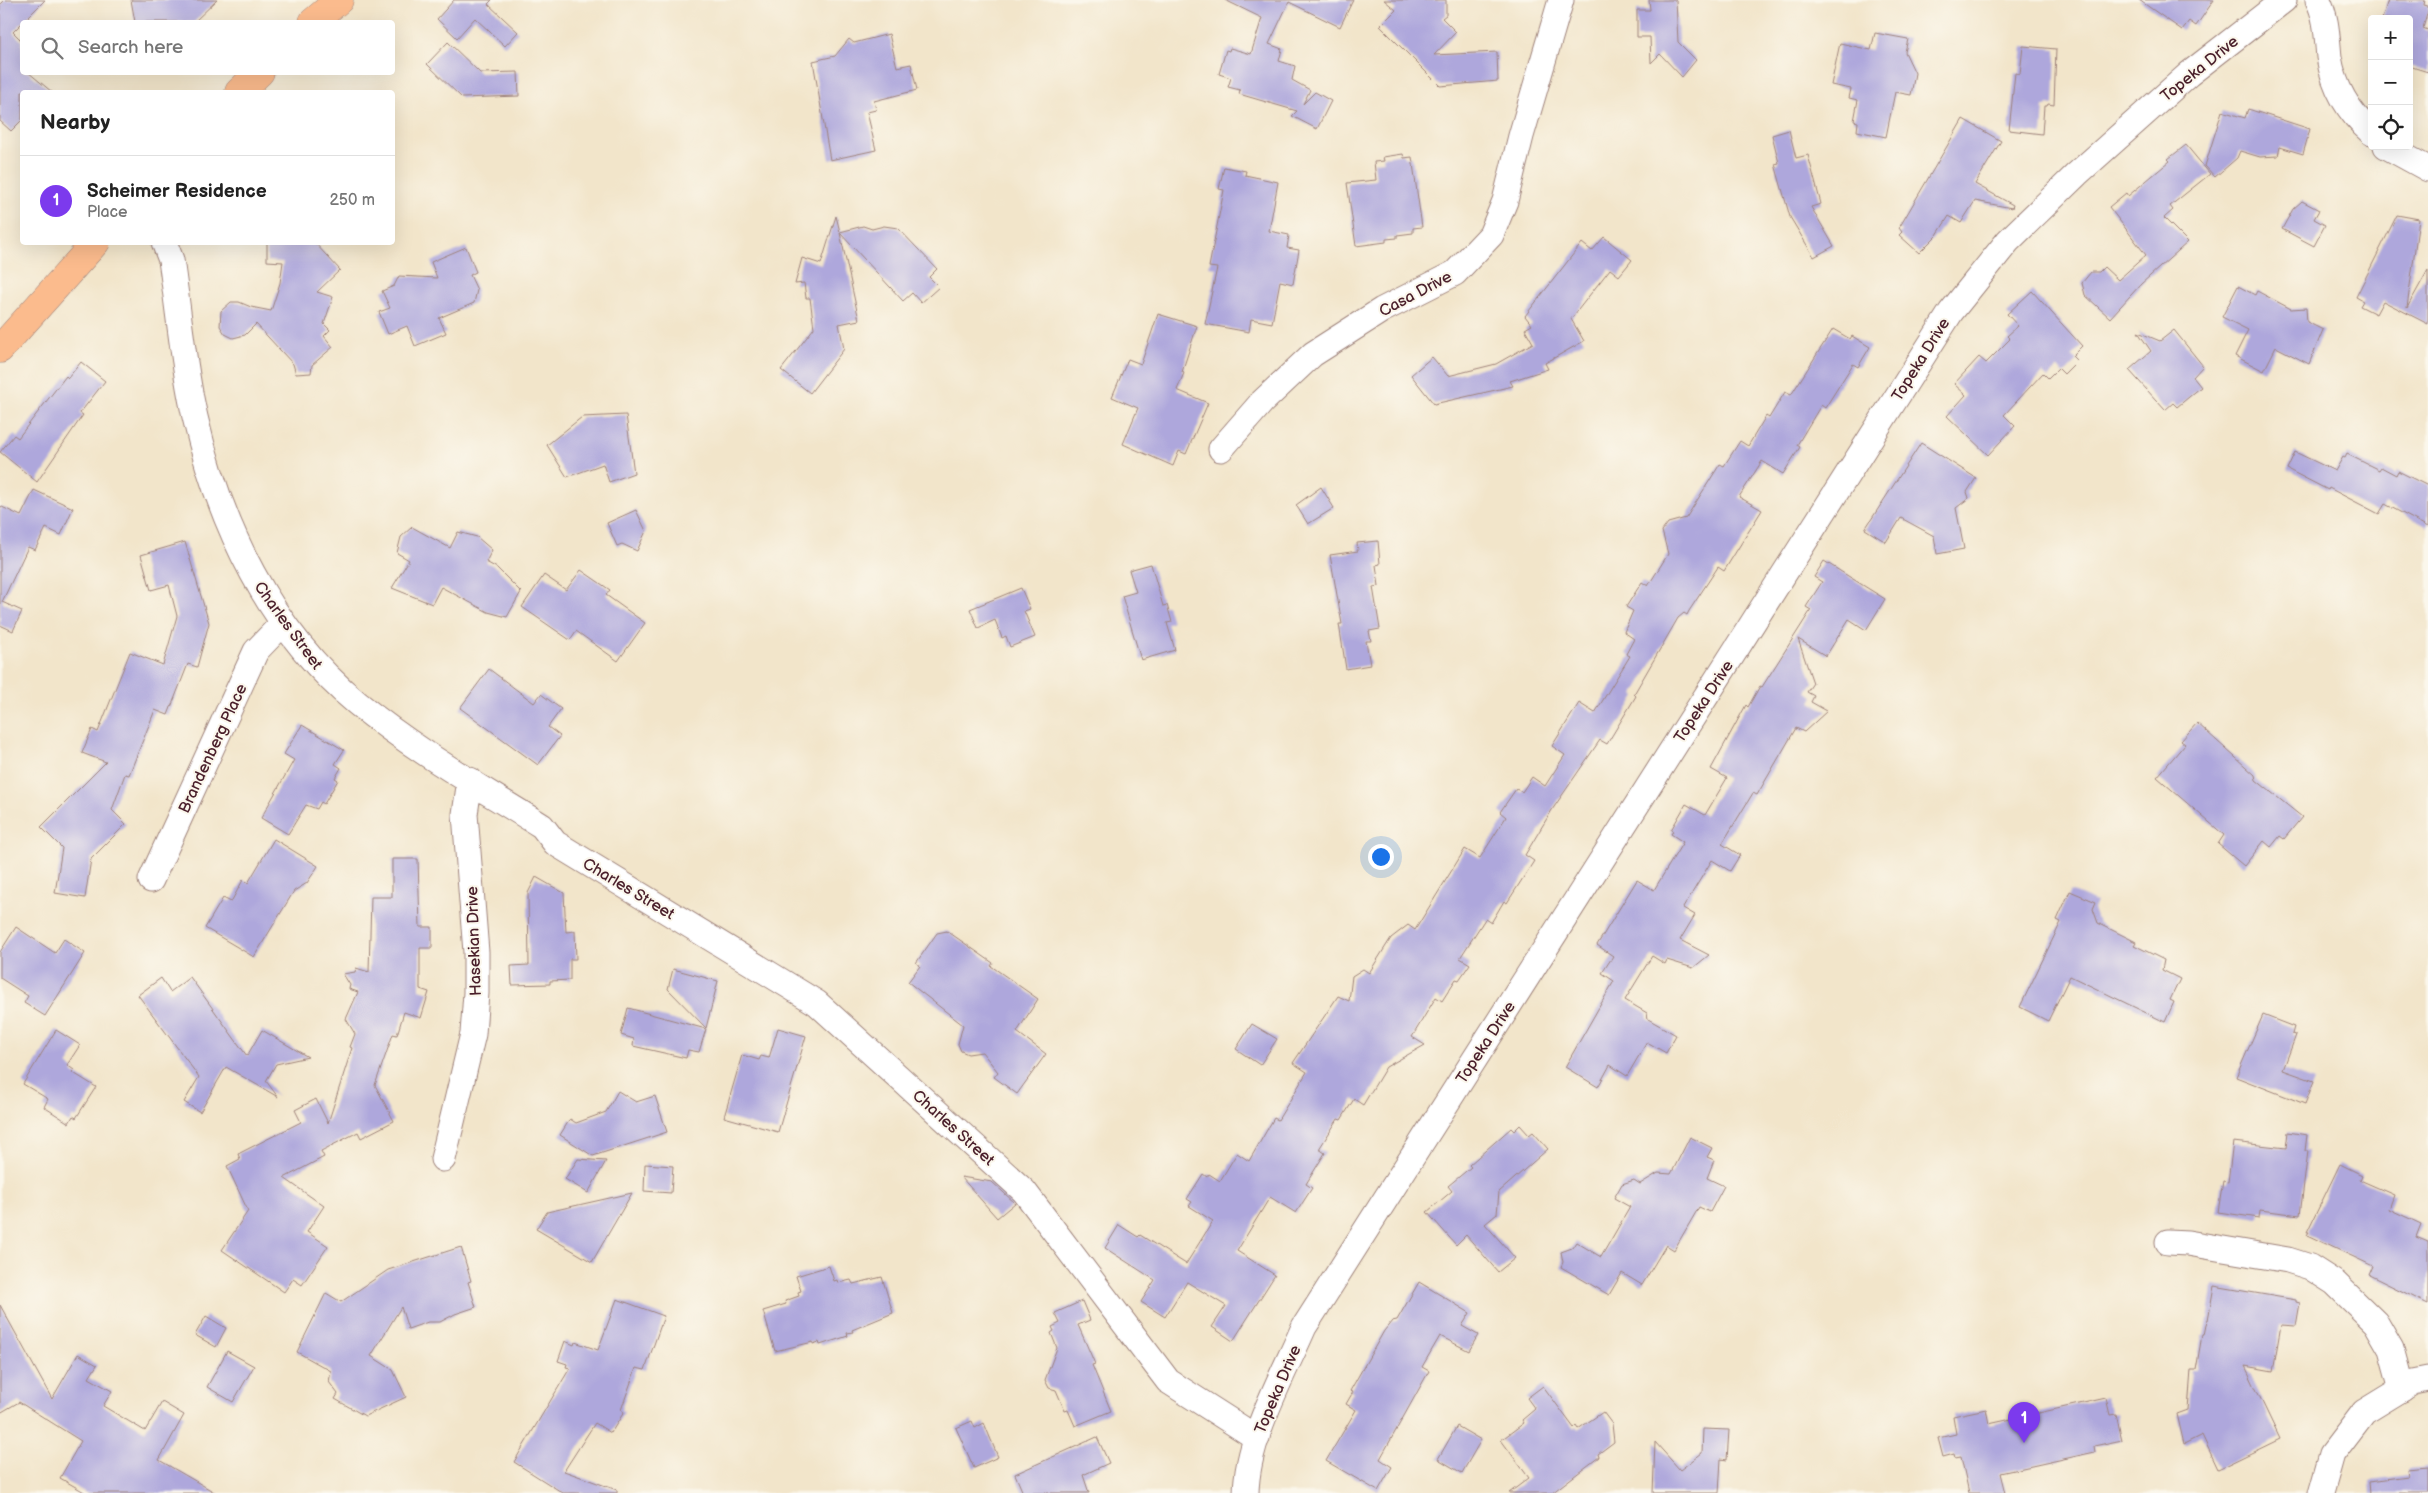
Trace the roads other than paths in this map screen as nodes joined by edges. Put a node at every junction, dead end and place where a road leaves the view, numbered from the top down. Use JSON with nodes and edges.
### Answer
{"nodes":[{"id":1,"x":339,"y":0,"type":"edge"},
{"id":2,"x":1561,"y":0,"type":"edge"},
{"id":3,"x":2284,"y":0,"type":"edge"},
{"id":4,"x":2318,"y":0,"type":"edge"},
{"id":5,"x":315,"y":20,"type":"edge"},
{"id":6,"x":257,"y":75,"type":"edge"},
{"id":7,"x":242,"y":90,"type":"edge"},
{"id":8,"x":2368,"y":130,"type":"edge"},
{"id":9,"x":2393,"y":150,"type":"edge"},
{"id":10,"x":2428,"y":169,"type":"edge"},
{"id":11,"x":93,"y":245,"type":"edge"},
{"id":12,"x":165,"y":245,"type":"edge"},
{"id":13,"x":0,"y":349,"type":"edge"},
{"id":14,"x":1221,"y":449,"type":"dead end"},
{"id":15,"x":283,"y":623,"type":"junction"},
{"id":16,"x":470,"y":780,"type":"junction"},
{"id":17,"x":151,"y":880,"type":"dead end"},
{"id":18,"x":443,"y":1160,"type":"dead end"},
{"id":19,"x":2168,"y":1242,"type":"dead end"},
{"id":20,"x":2428,"y":1379,"type":"edge"},
{"id":21,"x":2402,"y":1389,"type":"junction"},
{"id":22,"x":1256,"y":1438,"type":"junction"},
{"id":23,"x":1246,"y":1493,"type":"edge"},
{"id":24,"x":2320,"y":1493,"type":"edge"}],
"edges":[{"from":1,"to":5,"type":"main road"},
{"from":2,"to":14,"type":"street","name":"Casa Drive"},
{"from":3,"to":22,"type":"street","name":"Topeka Drive"},
{"from":4,"to":8,"type":"street"},
{"from":6,"to":7,"type":"main road"},
{"from":9,"to":10,"type":"street"},
{"from":11,"to":13,"type":"main road"},
{"from":12,"to":15,"type":"street","name":"Charles Street"},
{"from":15,"to":16,"type":"street","name":"Charles Street"},
{"from":15,"to":17,"type":"street","name":"Brandenberg Place"},
{"from":16,"to":18,"type":"street","name":"Hasekian Drive"},
{"from":16,"to":22,"type":"street","name":"Charles Street"},
{"from":19,"to":21,"type":"street"},
{"from":20,"to":21,"type":"street"},
{"from":21,"to":24,"type":"street"},
{"from":22,"to":23,"type":"street","name":"Topeka Drive"}]}
